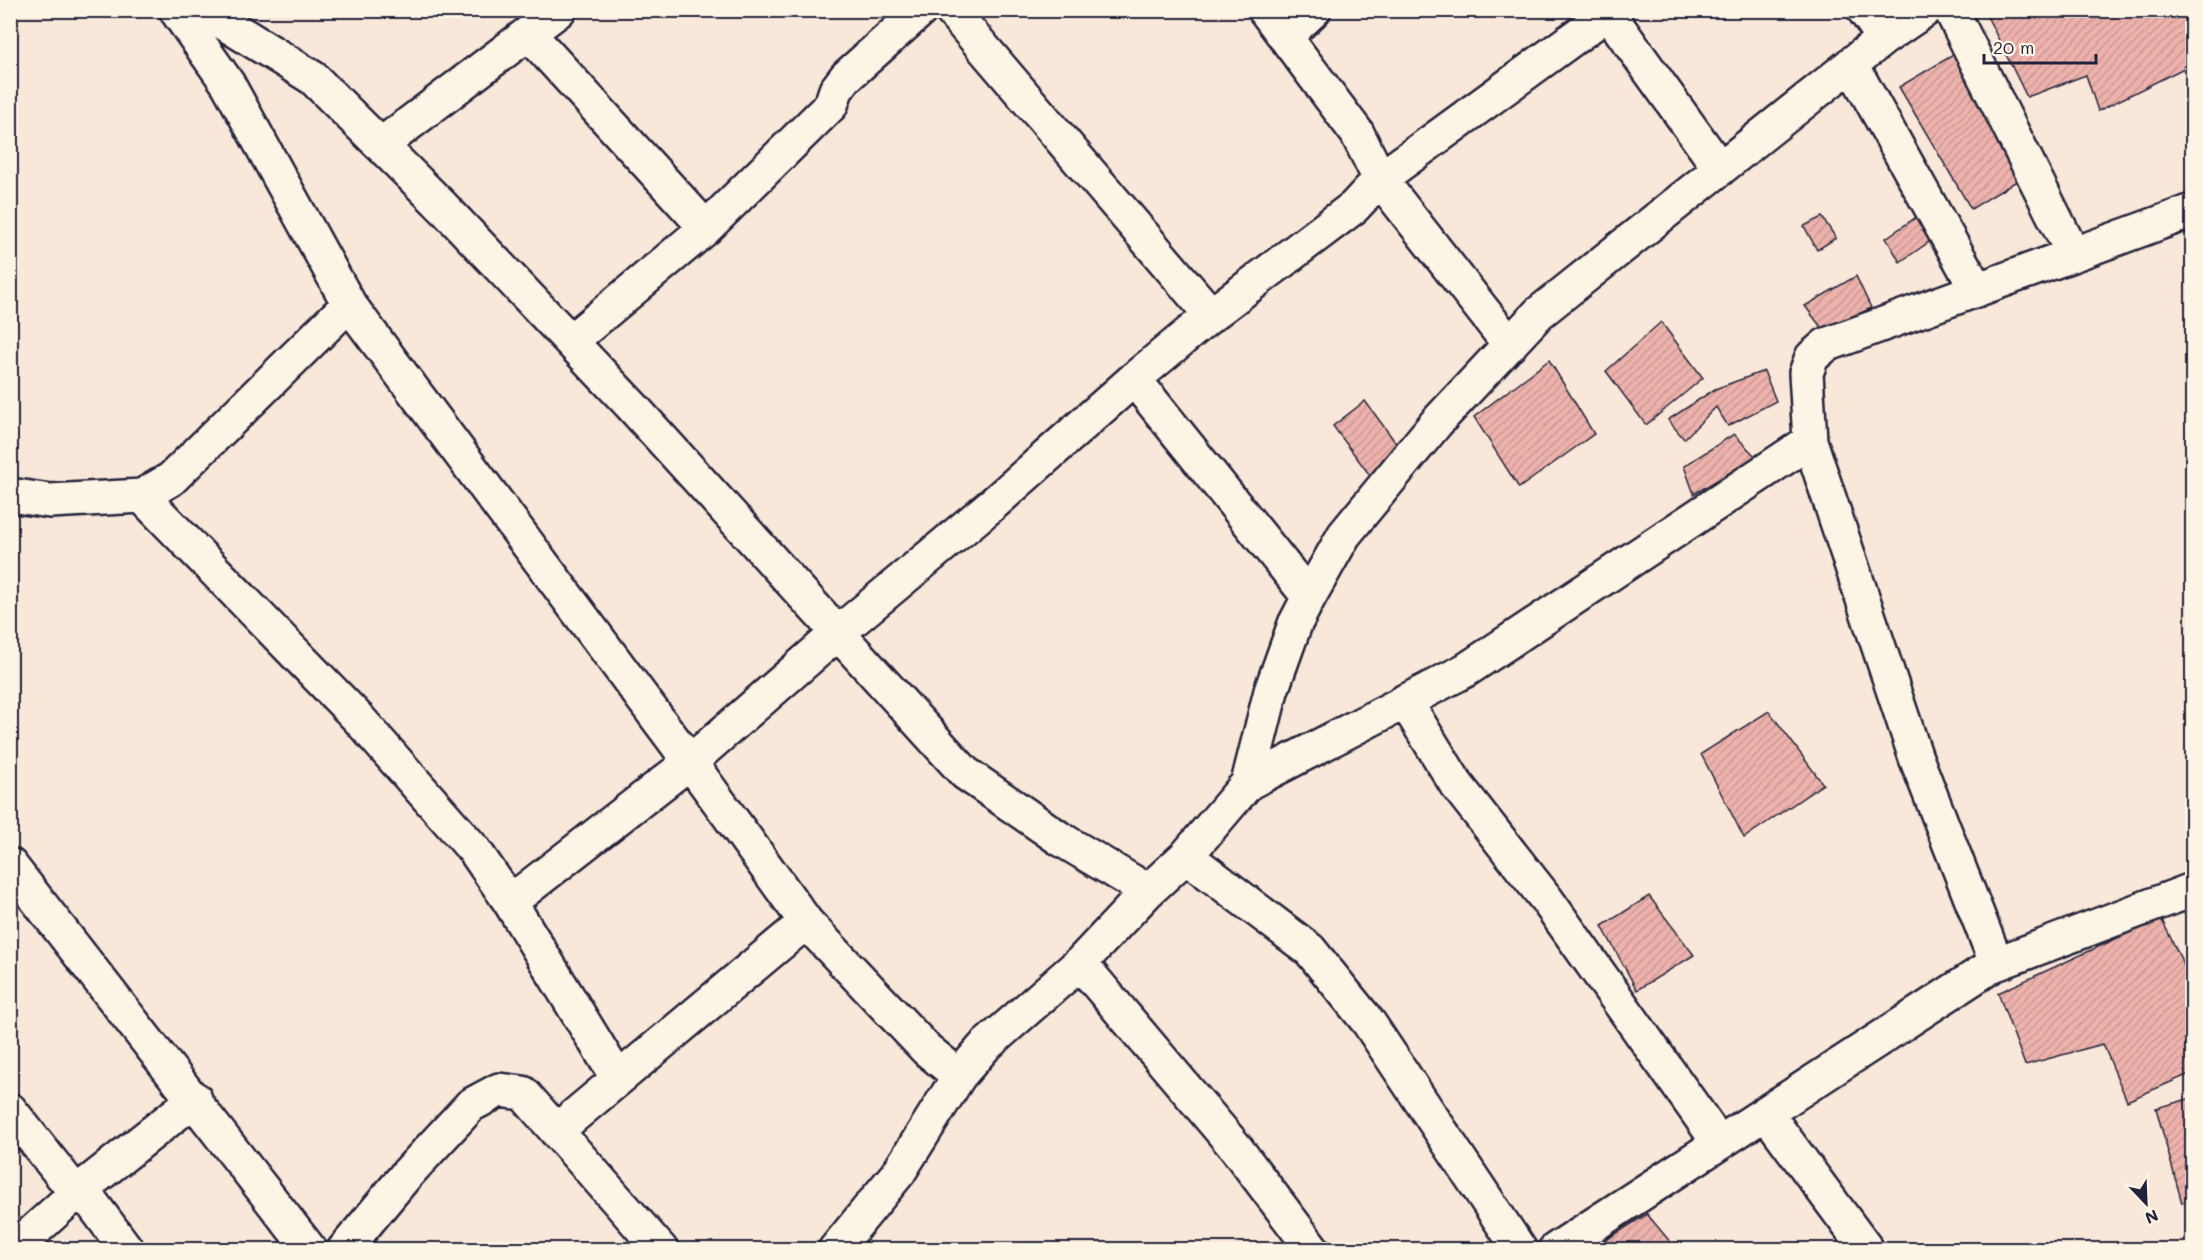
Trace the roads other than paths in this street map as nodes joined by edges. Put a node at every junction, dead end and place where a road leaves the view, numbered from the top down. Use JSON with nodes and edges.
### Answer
{"nodes":[{"id":1,"x":176,"y":10,"type":"edge"},
{"id":2,"x":203,"y":10,"type":"edge"},
{"id":3,"x":559,"y":10,"type":"edge"},
{"id":4,"x":921,"y":10,"type":"edge"},
{"id":5,"x":951,"y":10,"type":"edge"},
{"id":6,"x":1265,"y":10,"type":"edge"},
{"id":7,"x":1314,"y":10,"type":"edge"},
{"id":8,"x":1864,"y":10,"type":"edge"},
{"id":9,"x":1925,"y":10,"type":"edge"},
{"id":10,"x":1951,"y":10,"type":"edge"},
{"id":11,"x":1607,"y":12,"type":"edge"},
{"id":12,"x":529,"y":34,"type":"junction"},
{"id":13,"x":1285,"y":37,"type":"junction"},
{"id":14,"x":1884,"y":38,"type":"junction"},
{"id":15,"x":1851,"y":64,"type":"junction"},
{"id":16,"x":381,"y":145,"type":"junction"},
{"id":17,"x":1720,"y":169,"type":"junction"},
{"id":18,"x":1380,"y":179,"type":"junction"},
{"id":19,"x":2193,"y":211,"type":"edge"},
{"id":20,"x":706,"y":228,"type":"junction"},
{"id":21,"x":2073,"y":254,"type":"junction"},
{"id":22,"x":1977,"y":290,"type":"junction"},
{"id":23,"x":349,"y":304,"type":"junction"},
{"id":24,"x":1210,"y":315,"type":"junction"},
{"id":25,"x":571,"y":341,"type":"junction"},
{"id":26,"x":1510,"y":345,"type":"junction"},
{"id":27,"x":1134,"y":379,"type":"junction"},
{"id":28,"x":1810,"y":441,"type":"junction"},
{"id":29,"x":10,"y":495,"type":"edge"},
{"id":30,"x":142,"y":496,"type":"junction"},
{"id":31,"x":1309,"y":597,"type":"junction"},
{"id":32,"x":839,"y":632,"type":"junction"},
{"id":33,"x":1405,"y":701,"type":"junction"},
{"id":34,"x":690,"y":762,"type":"junction"},
{"id":35,"x":1248,"y":783,"type":"junction"},
{"id":36,"x":1186,"y":856,"type":"junction"},
{"id":37,"x":10,"y":865,"type":"edge"},
{"id":38,"x":2193,"y":890,"type":"edge"},
{"id":39,"x":1148,"y":891,"type":"junction"},
{"id":40,"x":510,"y":902,"type":"junction"},
{"id":41,"x":806,"y":922,"type":"junction"},
{"id":42,"x":1080,"y":963,"type":"junction"},
{"id":43,"x":1993,"y":965,"type":"junction"},
{"id":44,"x":959,"y":1076,"type":"junction"},
{"id":45,"x":618,"y":1078,"type":"junction"},
{"id":46,"x":195,"y":1099,"type":"junction"},
{"id":47,"x":10,"y":1110,"type":"edge"},
{"id":48,"x":1766,"y":1113,"type":"junction"},
{"id":49,"x":556,"y":1131,"type":"junction"},
{"id":50,"x":1719,"y":1143,"type":"junction"},
{"id":51,"x":76,"y":1193,"type":"junction"},
{"id":52,"x":13,"y":1250,"type":"edge"},
{"id":53,"x":127,"y":1250,"type":"edge"},
{"id":54,"x":310,"y":1250,"type":"edge"},
{"id":55,"x":344,"y":1250,"type":"edge"},
{"id":56,"x":661,"y":1250,"type":"edge"},
{"id":57,"x":835,"y":1250,"type":"edge"},
{"id":58,"x":1313,"y":1250,"type":"edge"},
{"id":59,"x":1520,"y":1250,"type":"edge"},
{"id":60,"x":1555,"y":1250,"type":"edge"},
{"id":61,"x":1867,"y":1250,"type":"edge"}],
"edges":[{"from":1,"to":23,"type":"street"},
{"from":2,"to":16,"type":"street"},
{"from":3,"to":12,"type":"street"},
{"from":4,"to":20,"type":"street"},
{"from":5,"to":24,"type":"street"},
{"from":6,"to":13,"type":"street"},
{"from":7,"to":13,"type":"street"},
{"from":8,"to":14,"type":"street"},
{"from":9,"to":14,"type":"street"},
{"from":10,"to":21,"type":"street"},
{"from":11,"to":17,"type":"street"},
{"from":11,"to":18,"type":"street"},
{"from":12,"to":16,"type":"street"},
{"from":12,"to":20,"type":"street"},
{"from":13,"to":18,"type":"street"},
{"from":14,"to":15,"type":"street"},
{"from":15,"to":17,"type":"street"},
{"from":15,"to":22,"type":"street"},
{"from":16,"to":25,"type":"street"},
{"from":17,"to":26,"type":"street"},
{"from":18,"to":24,"type":"street"},
{"from":18,"to":26,"type":"street"},
{"from":19,"to":21,"type":"street"},
{"from":20,"to":25,"type":"street"},
{"from":21,"to":22,"type":"street"},
{"from":22,"to":28,"type":"street"},
{"from":23,"to":30,"type":"street"},
{"from":23,"to":34,"type":"street"},
{"from":24,"to":27,"type":"street"},
{"from":25,"to":32,"type":"street"},
{"from":26,"to":31,"type":"street"},
{"from":27,"to":31,"type":"street"},
{"from":27,"to":32,"type":"street"},
{"from":28,"to":33,"type":"street"},
{"from":28,"to":43,"type":"street"},
{"from":29,"to":30,"type":"street"},
{"from":30,"to":40,"type":"street"},
{"from":31,"to":35,"type":"street"},
{"from":32,"to":34,"type":"street"},
{"from":32,"to":39,"type":"street"},
{"from":33,"to":35,"type":"street"},
{"from":33,"to":50,"type":"street"},
{"from":34,"to":40,"type":"street"},
{"from":34,"to":41,"type":"street"},
{"from":35,"to":36,"type":"street"},
{"from":36,"to":39,"type":"street"},
{"from":36,"to":59,"type":"street"},
{"from":37,"to":46,"type":"street"},
{"from":38,"to":43,"type":"street"},
{"from":39,"to":42,"type":"street"},
{"from":40,"to":45,"type":"street"},
{"from":41,"to":44,"type":"street"},
{"from":41,"to":45,"type":"street"},
{"from":42,"to":44,"type":"street"},
{"from":42,"to":58,"type":"street"},
{"from":43,"to":48,"type":"street"},
{"from":44,"to":57,"type":"street"},
{"from":45,"to":49,"type":"street"},
{"from":46,"to":51,"type":"street"},
{"from":46,"to":54,"type":"street"},
{"from":47,"to":51,"type":"street"},
{"from":48,"to":50,"type":"street"},
{"from":48,"to":61,"type":"street"},
{"from":49,"to":55,"type":"street"},
{"from":49,"to":56,"type":"street"},
{"from":50,"to":60,"type":"street"},
{"from":51,"to":52,"type":"street"},
{"from":51,"to":53,"type":"street"}]}
